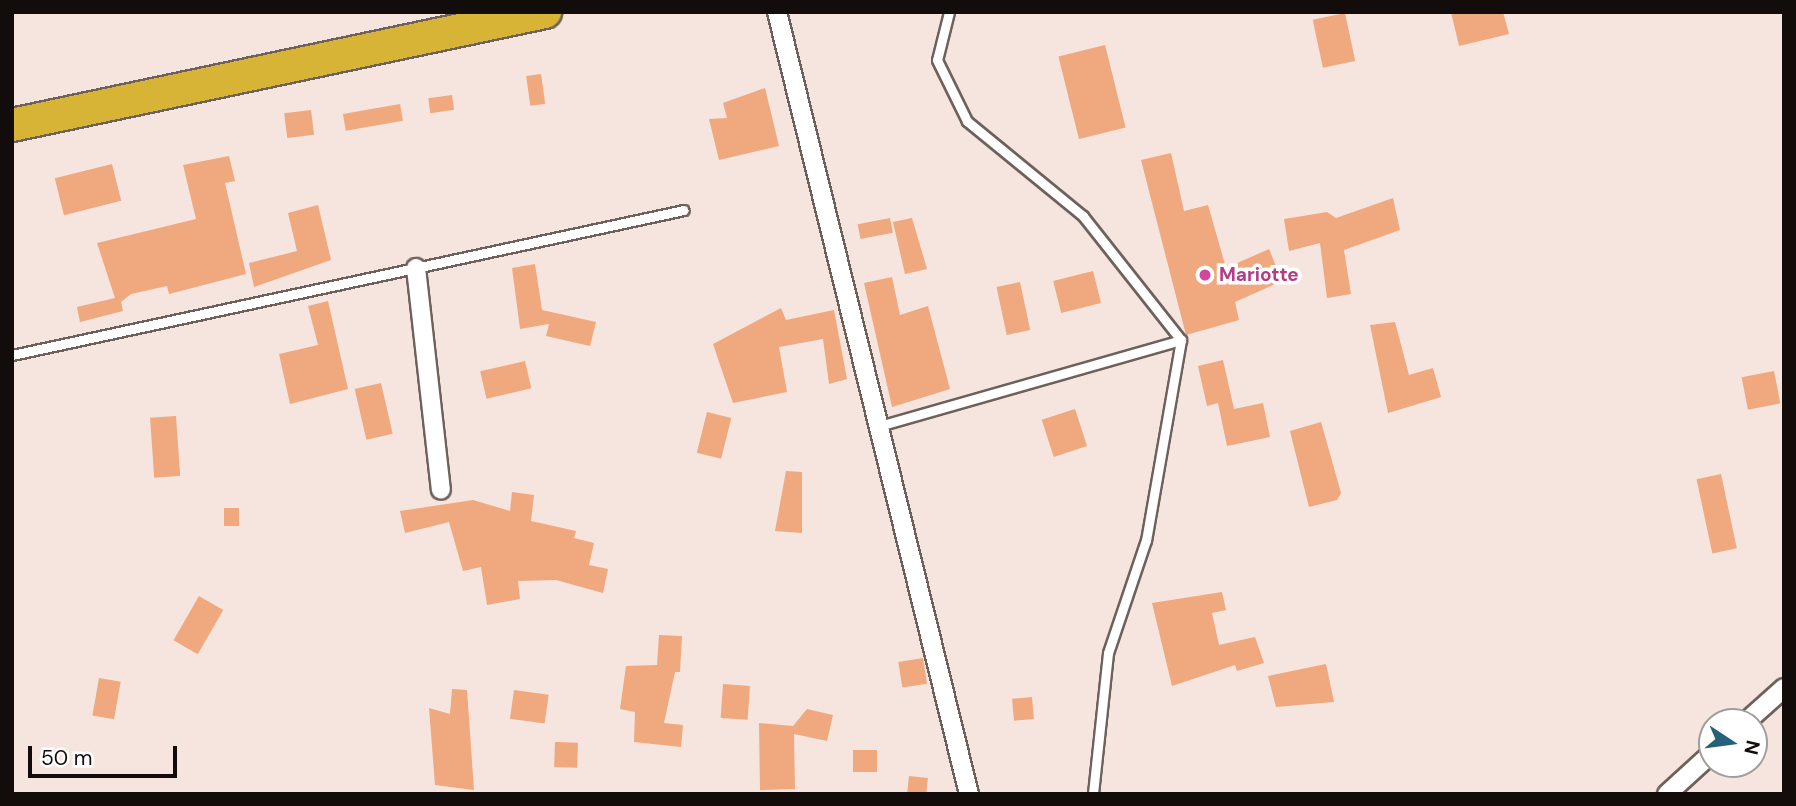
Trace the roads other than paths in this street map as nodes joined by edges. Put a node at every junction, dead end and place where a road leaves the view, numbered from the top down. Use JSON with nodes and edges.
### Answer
{"nodes":[{"id":1,"x":545,"y":12,"type":"edge"},
{"id":2,"x":777,"y":12,"type":"edge"},
{"id":3,"x":949,"y":12,"type":"edge"},
{"id":4,"x":462,"y":22,"type":"edge"},
{"id":5,"x":12,"y":125,"type":"edge"},
{"id":6,"x":684,"y":210,"type":"dead end"},
{"id":7,"x":416,"y":268,"type":"junction"},
{"id":8,"x":1181,"y":340,"type":"junction"},
{"id":9,"x":12,"y":355,"type":"edge"},
{"id":10,"x":879,"y":426,"type":"junction"},
{"id":11,"x":441,"y":490,"type":"dead end"},
{"id":12,"x":1784,"y":688,"type":"edge"},
{"id":13,"x":1762,"y":708,"type":"edge"},
{"id":14,"x":1698,"y":766,"type":"edge"},
{"id":15,"x":969,"y":794,"type":"edge"},
{"id":16,"x":1093,"y":794,"type":"edge"},
{"id":17,"x":1667,"y":794,"type":"edge"}],
"edges":[{"from":1,"to":4,"type":"highway"},
{"from":2,"to":10,"type":"street"},
{"from":3,"to":8,"type":"lane"},
{"from":4,"to":5,"type":"highway"},
{"from":6,"to":7,"type":"lane"},
{"from":7,"to":9,"type":"lane"},
{"from":7,"to":11,"type":"street"},
{"from":8,"to":10,"type":"lane"},
{"from":8,"to":16,"type":"lane"},
{"from":10,"to":15,"type":"street"},
{"from":12,"to":13,"type":"street"},
{"from":14,"to":17,"type":"street"}]}
